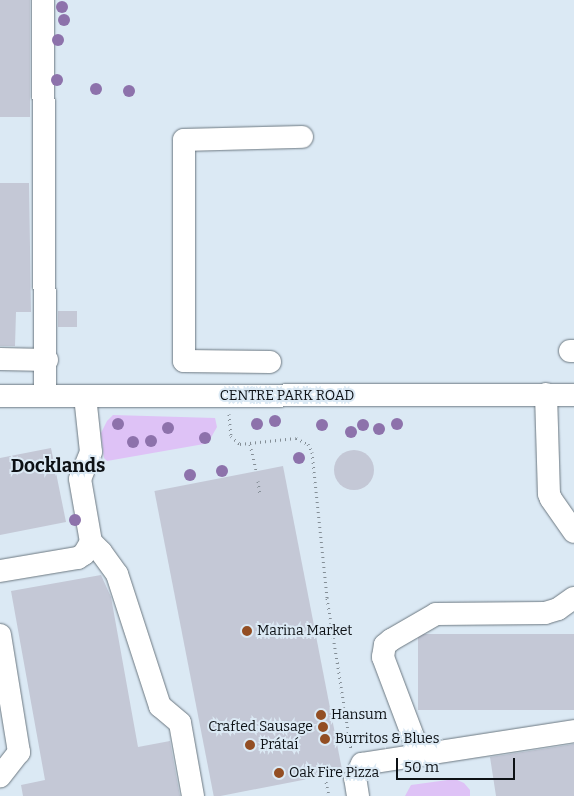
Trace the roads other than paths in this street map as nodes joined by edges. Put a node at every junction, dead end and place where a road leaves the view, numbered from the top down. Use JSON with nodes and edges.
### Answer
{"nodes":[{"id":1,"x":43,"y":0,"type":"edge"},
{"id":2,"x":302,"y":137,"type":"dead end"},
{"id":3,"x":0,"y":359,"type":"edge"},
{"id":4,"x":46,"y":360,"type":"junction"},
{"id":5,"x":184,"y":361,"type":"junction"},
{"id":6,"x":270,"y":362,"type":"dead end"},
{"id":7,"x":546,"y":394,"type":"junction"},
{"id":8,"x":574,"y":394,"type":"edge"},
{"id":9,"x":0,"y":396,"type":"edge"},
{"id":10,"x":45,"y":396,"type":"junction"},
{"id":11,"x":85,"y":396,"type":"junction"},
{"id":12,"x":184,"y":396,"type":"junction"},
{"id":13,"x":574,"y":532,"type":"edge"},
{"id":14,"x":91,"y":542,"type":"junction"},
{"id":15,"x":0,"y":571,"type":"edge"},
{"id":16,"x":574,"y":598,"type":"edge"},
{"id":17,"x":0,"y":636,"type":"edge"},
{"id":18,"x":574,"y":731,"type":"edge"},
{"id":19,"x":420,"y":754,"type":"junction"},
{"id":20,"x":0,"y":776,"type":"edge"},
{"id":21,"x":357,"y":787,"type":"edge"},
{"id":22,"x":193,"y":796,"type":"edge"}],
"edges":[{"from":1,"to":4,"type":"street"},
{"from":2,"to":5,"type":"street"},
{"from":3,"to":4,"type":"street"},
{"from":4,"to":10,"type":"street"},
{"from":5,"to":6,"type":"street"},
{"from":5,"to":12,"type":"street"},
{"from":7,"to":8,"type":"street","name":"CENTRE PARK ROAD"},
{"from":7,"to":12,"type":"street","name":"CENTRE PARK ROAD"},
{"from":7,"to":13,"type":"street"},
{"from":9,"to":10,"type":"street","name":"CENTRE PARK ROAD"},
{"from":10,"to":11,"type":"street","name":"CENTRE PARK ROAD"},
{"from":11,"to":12,"type":"street","name":"CENTRE PARK ROAD"},
{"from":11,"to":14,"type":"street"},
{"from":14,"to":15,"type":"street"},
{"from":14,"to":22,"type":"street"},
{"from":16,"to":19,"type":"street"},
{"from":17,"to":20,"type":"street"},
{"from":18,"to":19,"type":"street"},
{"from":19,"to":21,"type":"street"}]}
